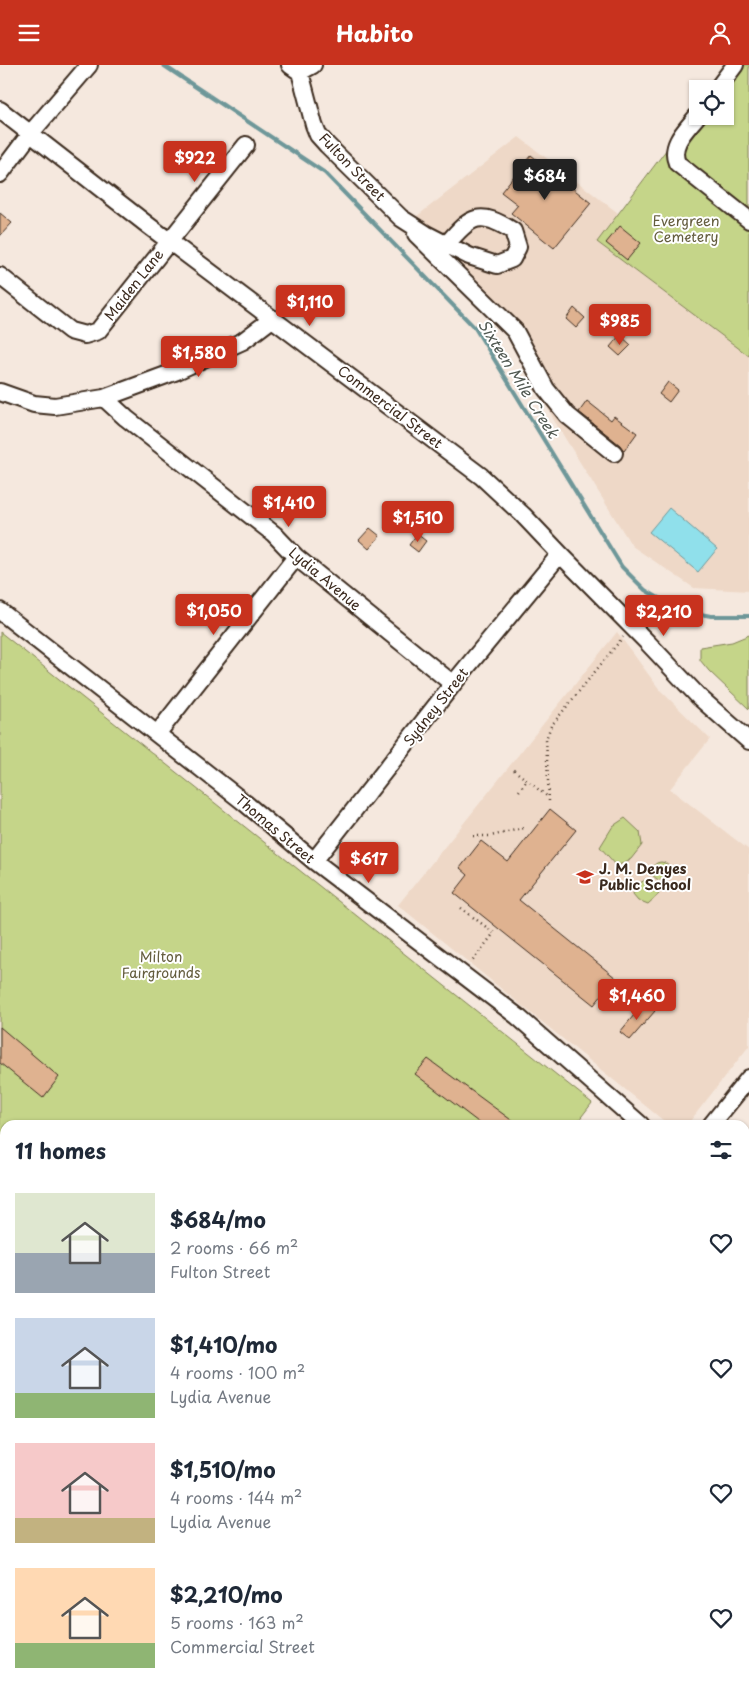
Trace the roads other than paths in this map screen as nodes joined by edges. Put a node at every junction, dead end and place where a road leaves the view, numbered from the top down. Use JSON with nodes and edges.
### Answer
{"nodes":[{"id":1,"x":89,"y":65,"type":"edge"},
{"id":2,"x":735,"y":65,"type":"edge"},
{"id":3,"x":301,"y":67,"type":"edge"},
{"id":4,"x":724,"y":80,"type":"edge"},
{"id":5,"x":0,"y":110,"type":"edge"},
{"id":6,"x":690,"y":125,"type":"edge"},
{"id":7,"x":30,"y":134,"type":"junction"},
{"id":8,"x":246,"y":145,"type":"dead end"},
{"id":9,"x":0,"y":174,"type":"edge"},
{"id":10,"x":401,"y":217,"type":"junction"},
{"id":11,"x":749,"y":220,"type":"edge"},
{"id":12,"x":169,"y":240,"type":"junction"},
{"id":13,"x":447,"y":244,"type":"dead end"},
{"id":14,"x":0,"y":276,"type":"edge"},
{"id":15,"x":272,"y":319,"type":"junction"},
{"id":16,"x":0,"y":392,"type":"edge"},
{"id":17,"x":104,"y":398,"type":"junction"},
{"id":18,"x":614,"y":453,"type":"dead end"},
{"id":19,"x":560,"y":555,"type":"junction"},
{"id":20,"x":296,"y":557,"type":"junction"},
{"id":21,"x":0,"y":611,"type":"edge"},
{"id":22,"x":453,"y":684,"type":"junction"},
{"id":23,"x":156,"y":734,"type":"junction"},
{"id":24,"x":749,"y":741,"type":"edge"},
{"id":25,"x":314,"y":861,"type":"junction"},
{"id":26,"x":749,"y":1078,"type":"edge"},
{"id":27,"x":635,"y":1120,"type":"edge"},
{"id":28,"x":715,"y":1120,"type":"edge"}],
"edges":[{"from":1,"to":7,"type":"street"},
{"from":2,"to":4,"type":"street"},
{"from":3,"to":10,"type":"street","name":"Fulton Street"},
{"from":5,"to":7,"type":"street","name":"Commercial Street"},
{"from":6,"to":11,"type":"street"},
{"from":7,"to":9,"type":"street"},
{"from":7,"to":12,"type":"street","name":"Commercial Street"},
{"from":8,"to":12,"type":"street","name":"Maiden Lane"},
{"from":10,"to":13,"type":"street","name":"Fulton Street"},
{"from":10,"to":18,"type":"street"},
{"from":12,"to":14,"type":"street","name":"Maiden Lane"},
{"from":12,"to":15,"type":"street","name":"Commercial Street"},
{"from":15,"to":17,"type":"street"},
{"from":15,"to":19,"type":"street","name":"Commercial Street"},
{"from":16,"to":17,"type":"street"},
{"from":17,"to":20,"type":"street","name":"Lydia Avenue"},
{"from":19,"to":22,"type":"street","name":"Sydney Street"},
{"from":19,"to":24,"type":"street","name":"Commercial Street"},
{"from":20,"to":22,"type":"street","name":"Lydia Avenue"},
{"from":20,"to":23,"type":"street"},
{"from":21,"to":23,"type":"street","name":"Thomas Street"},
{"from":22,"to":25,"type":"street","name":"Sydney Street"},
{"from":23,"to":25,"type":"street","name":"Thomas Street"},
{"from":25,"to":27,"type":"street","name":"Thomas Street"},
{"from":26,"to":28,"type":"street"}]}
